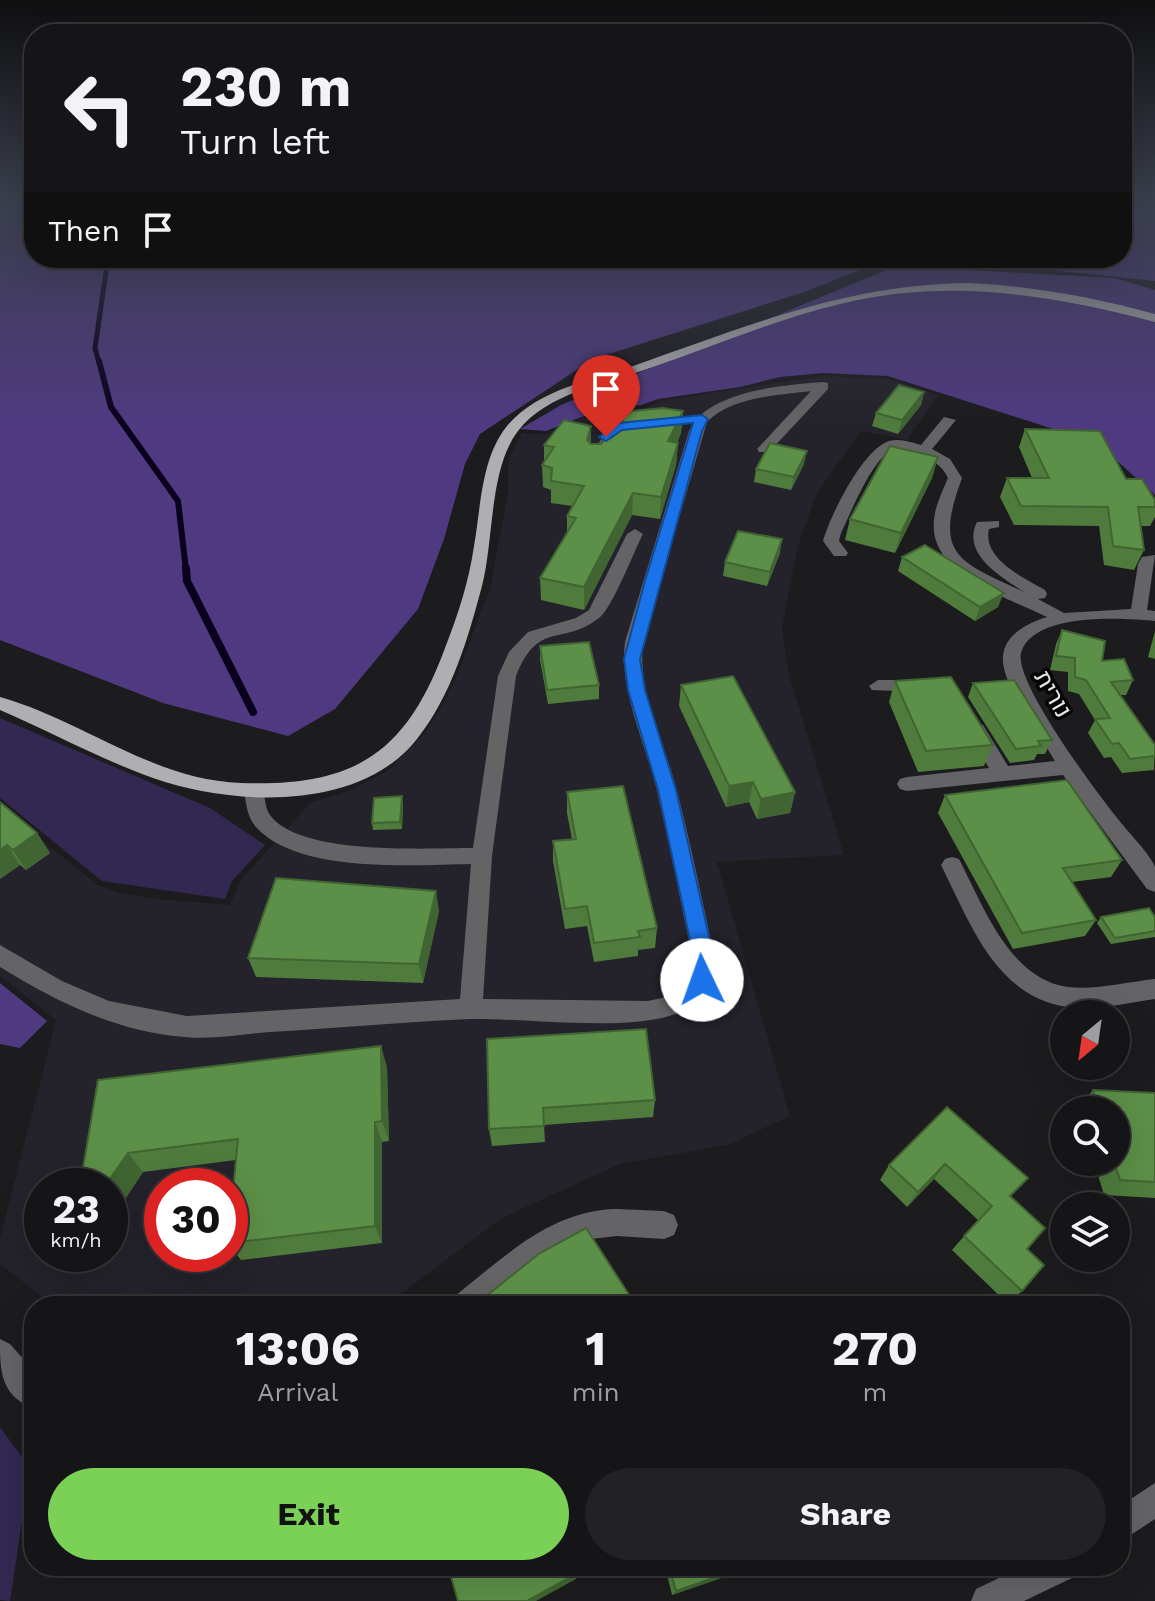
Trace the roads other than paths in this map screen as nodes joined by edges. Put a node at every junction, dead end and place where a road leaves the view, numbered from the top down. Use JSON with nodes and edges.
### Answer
{"nodes":[{"id":1,"x":1155,"y":318,"type":"edge"},
{"id":2,"x":949,"y":420,"type":"dead end"},
{"id":3,"x":660,"y":422,"type":"edge"},
{"id":4,"x":764,"y":449,"type":"edge"},
{"id":5,"x":923,"y":451,"type":"junction"},
{"id":6,"x":596,"y":460,"type":"edge"},
{"id":7,"x":994,"y":524,"type":"dead end"},
{"id":8,"x":635,"y":534,"type":"dead end"},
{"id":9,"x":840,"y":553,"type":"dead end"},
{"id":10,"x":1155,"y":560,"type":"edge"},
{"id":11,"x":1146,"y":616,"type":"edge"},
{"id":12,"x":1066,"y":618,"type":"junction"},
{"id":13,"x":934,"y":685,"type":"edge"},
{"id":14,"x":878,"y":686,"type":"dead end"},
{"id":15,"x":0,"y":703,"type":"edge"},
{"id":16,"x":964,"y":711,"type":"edge"},
{"id":17,"x":1068,"y":767,"type":"junction"},
{"id":18,"x":1003,"y":774,"type":"junction"},
{"id":19,"x":907,"y":784,"type":"dead end"},
{"id":20,"x":254,"y":791,"type":"junction"},
{"id":21,"x":482,"y":856,"type":"junction"},
{"id":22,"x":952,"y":865,"type":"dead end"},
{"id":23,"x":1155,"y":883,"type":"edge"},
{"id":24,"x":0,"y":955,"type":"edge"},
{"id":25,"x":1155,"y":989,"type":"edge"},
{"id":26,"x":471,"y":1009,"type":"junction"},
{"id":27,"x":664,"y":1225,"type":"dead end"},
{"id":28,"x":478,"y":1296,"type":"edge"},
{"id":29,"x":0,"y":1354,"type":"edge"},
{"id":30,"x":24,"y":1382,"type":"edge"},
{"id":31,"x":1155,"y":1499,"type":"edge"},
{"id":32,"x":1130,"y":1518,"type":"edge"},
{"id":33,"x":1039,"y":1576,"type":"edge"},
{"id":34,"x":988,"y":1601,"type":"edge"}],
"edges":[{"from":1,"to":20,"type":"main road"},
{"from":2,"to":5,"type":"street"},
{"from":3,"to":6,"type":"street"},
{"from":4,"to":26,"type":"street"},
{"from":5,"to":9,"type":"street"},
{"from":5,"to":12,"type":"street"},
{"from":7,"to":12,"type":"street"},
{"from":8,"to":21,"type":"street"},
{"from":10,"to":11,"type":"street"},
{"from":11,"to":12,"type":"street","name":"נורית"},
{"from":12,"to":17,"type":"street","name":"נורית"},
{"from":13,"to":14,"type":"street"},
{"from":15,"to":20,"type":"main road"},
{"from":16,"to":18,"type":"street"},
{"from":17,"to":18,"type":"street"},
{"from":17,"to":23,"type":"street","name":"נורית"},
{"from":18,"to":19,"type":"street"},
{"from":20,"to":21,"type":"street"},
{"from":21,"to":26,"type":"street"},
{"from":22,"to":25,"type":"street"},
{"from":24,"to":26,"type":"street"},
{"from":27,"to":28,"type":"street"},
{"from":29,"to":30,"type":"street"},
{"from":31,"to":32,"type":"street"},
{"from":33,"to":34,"type":"street"}]}
